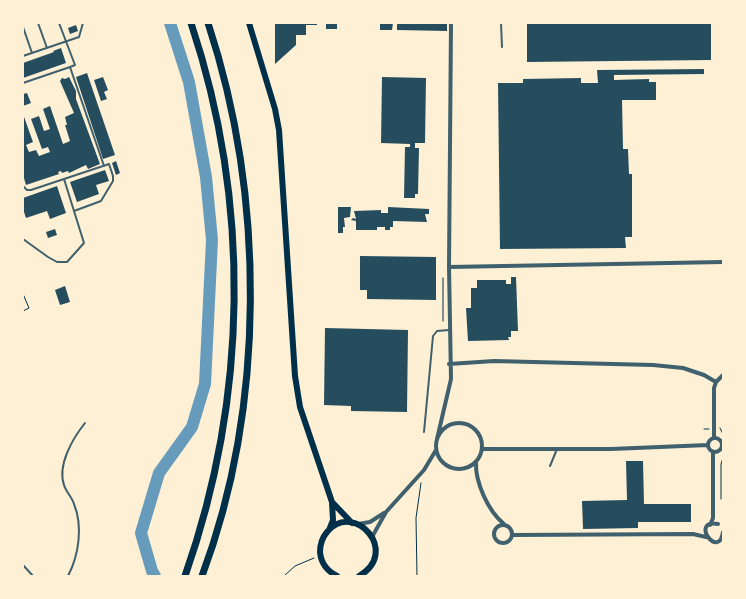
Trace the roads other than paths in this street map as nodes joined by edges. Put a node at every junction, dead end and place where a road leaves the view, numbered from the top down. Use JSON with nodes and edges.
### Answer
{"nodes":[{"id":1,"x":38,"y":23,"type":"edge"},
{"id":2,"x":59,"y":23,"type":"edge"},
{"id":3,"x":83,"y":23,"type":"edge"},
{"id":4,"x":191,"y":23,"type":"edge"},
{"id":5,"x":208,"y":23,"type":"edge"},
{"id":6,"x":249,"y":23,"type":"edge"},
{"id":7,"x":451,"y":23,"type":"edge"},
{"id":8,"x":501,"y":23,"type":"edge"},
{"id":9,"x":23,"y":27,"type":"edge"},
{"id":10,"x":66,"y":42,"type":"junction"},
{"id":11,"x":502,"y":47,"type":"dead end"},
{"id":12,"x":47,"y":48,"type":"junction"},
{"id":13,"x":32,"y":52,"type":"junction"},
{"id":14,"x":23,"y":56,"type":"edge"},
{"id":15,"x":70,"y":67,"type":"junction"},
{"id":16,"x":23,"y":83,"type":"edge"},
{"id":17,"x":104,"y":166,"type":"junction"},
{"id":18,"x":64,"y":179,"type":"junction"},
{"id":19,"x":23,"y":186,"type":"edge"},
{"id":20,"x":74,"y":211,"type":"junction"},
{"id":21,"x":23,"y":239,"type":"edge"},
{"id":22,"x":723,"y":262,"type":"edge"},
{"id":23,"x":448,"y":267,"type":"junction"},
{"id":24,"x":449,"y":330,"type":"junction"},
{"id":25,"x":450,"y":364,"type":"junction"},
{"id":26,"x":723,"y":375,"type":"edge"},
{"id":27,"x":716,"y":382,"type":"junction"},
{"id":28,"x":84,"y":423,"type":"dead end"},
{"id":29,"x":424,"y":432,"type":"dead end"},
{"id":30,"x":714,"y":437,"type":"junction"},
{"id":31,"x":437,"y":439,"type":"junction"},
{"id":32,"x":708,"y":445,"type":"junction"},
{"id":33,"x":723,"y":446,"type":"edge"},
{"id":34,"x":482,"y":449,"type":"junction"},
{"id":35,"x":558,"y":449,"type":"junction"},
{"id":36,"x":436,"y":450,"type":"junction"},
{"id":37,"x":713,"y":452,"type":"junction"},
{"id":38,"x":476,"y":462,"type":"junction"},
{"id":39,"x":550,"y":466,"type":"dead end"},
{"id":40,"x":332,"y":502,"type":"junction"},
{"id":41,"x":386,"y":512,"type":"junction"},
{"id":42,"x":713,"y":518,"type":"junction"},
{"id":43,"x":355,"y":524,"type":"junction"},
{"id":44,"x":504,"y":524,"type":"junction"},
{"id":45,"x":718,"y":524,"type":"junction"},
{"id":46,"x":710,"y":525,"type":"junction"},
{"id":47,"x":706,"y":529,"type":"junction"},
{"id":48,"x":329,"y":530,"type":"junction"},
{"id":49,"x":723,"y":532,"type":"edge"},
{"id":50,"x":513,"y":534,"type":"junction"},
{"id":51,"x":693,"y":534,"type":"junction"},
{"id":52,"x":372,"y":537,"type":"junction"},
{"id":53,"x":706,"y":537,"type":"junction"},
{"id":54,"x":23,"y":565,"type":"edge"},
{"id":55,"x":370,"y":568,"type":"junction"},
{"id":56,"x":202,"y":574,"type":"edge"},
{"id":57,"x":33,"y":576,"type":"edge"},
{"id":58,"x":68,"y":576,"type":"edge"},
{"id":59,"x":185,"y":576,"type":"edge"},
{"id":60,"x":337,"y":576,"type":"edge"},
{"id":61,"x":359,"y":576,"type":"edge"},
{"id":62,"x":367,"y":576,"type":"edge"}],
"edges":[{"from":1,"to":12,"type":"lane"},
{"from":2,"to":10,"type":"lane"},
{"from":3,"to":10,"type":"lane"},
{"from":4,"to":59,"type":"highway"},
{"from":5,"to":56,"type":"highway"},
{"from":6,"to":40,"type":"main road"},
{"from":7,"to":23,"type":"street"},
{"from":8,"to":11,"type":"lane"},
{"from":9,"to":13,"type":"lane"},
{"from":10,"to":12,"type":"lane"},
{"from":10,"to":15,"type":"lane"},
{"from":12,"to":13,"type":"lane"},
{"from":13,"to":14,"type":"lane"},
{"from":15,"to":16,"type":"lane"},
{"from":15,"to":17,"type":"lane"},
{"from":17,"to":18,"type":"lane"},
{"from":17,"to":20,"type":"lane"},
{"from":18,"to":19,"type":"lane"},
{"from":18,"to":20,"type":"lane"},
{"from":20,"to":21,"type":"lane"},
{"from":22,"to":23,"type":"street"},
{"from":23,"to":24,"type":"street"},
{"from":24,"to":25,"type":"street"},
{"from":24,"to":29,"type":"lane"},
{"from":25,"to":27,"type":"street"},
{"from":25,"to":31,"type":"street"},
{"from":26,"to":27,"type":"street"},
{"from":27,"to":30,"type":"street"},
{"from":28,"to":58,"type":"lane"},
{"from":30,"to":32,"type":"street"},
{"from":30,"to":33,"type":"street"},
{"from":31,"to":34,"type":"street"},
{"from":31,"to":36,"type":"street"},
{"from":32,"to":35,"type":"street"},
{"from":32,"to":37,"type":"street"},
{"from":33,"to":37,"type":"street"},
{"from":34,"to":35,"type":"street"},
{"from":34,"to":38,"type":"street"},
{"from":35,"to":39,"type":"lane"},
{"from":36,"to":38,"type":"street"},
{"from":36,"to":41,"type":"street"},
{"from":37,"to":42,"type":"street"},
{"from":38,"to":44,"type":"street"},
{"from":40,"to":43,"type":"main road"},
{"from":40,"to":48,"type":"main road"},
{"from":41,"to":43,"type":"street"},
{"from":41,"to":52,"type":"street"},
{"from":42,"to":45,"type":"street"},
{"from":42,"to":46,"type":"street"},
{"from":43,"to":48,"type":"main road"},
{"from":43,"to":52,"type":"main road"},
{"from":44,"to":50,"type":"street"},
{"from":44,"to":50,"type":"street"},
{"from":45,"to":46,"type":"street"},
{"from":45,"to":49,"type":"street"},
{"from":46,"to":47,"type":"street"},
{"from":47,"to":51,"type":"street"},
{"from":47,"to":53,"type":"street"},
{"from":48,"to":60,"type":"main road"},
{"from":49,"to":53,"type":"street"},
{"from":50,"to":51,"type":"street"},
{"from":51,"to":53,"type":"street"},
{"from":52,"to":55,"type":"main road"},
{"from":54,"to":57,"type":"lane"},
{"from":55,"to":61,"type":"main road"},
{"from":55,"to":62,"type":"main road"}]}
